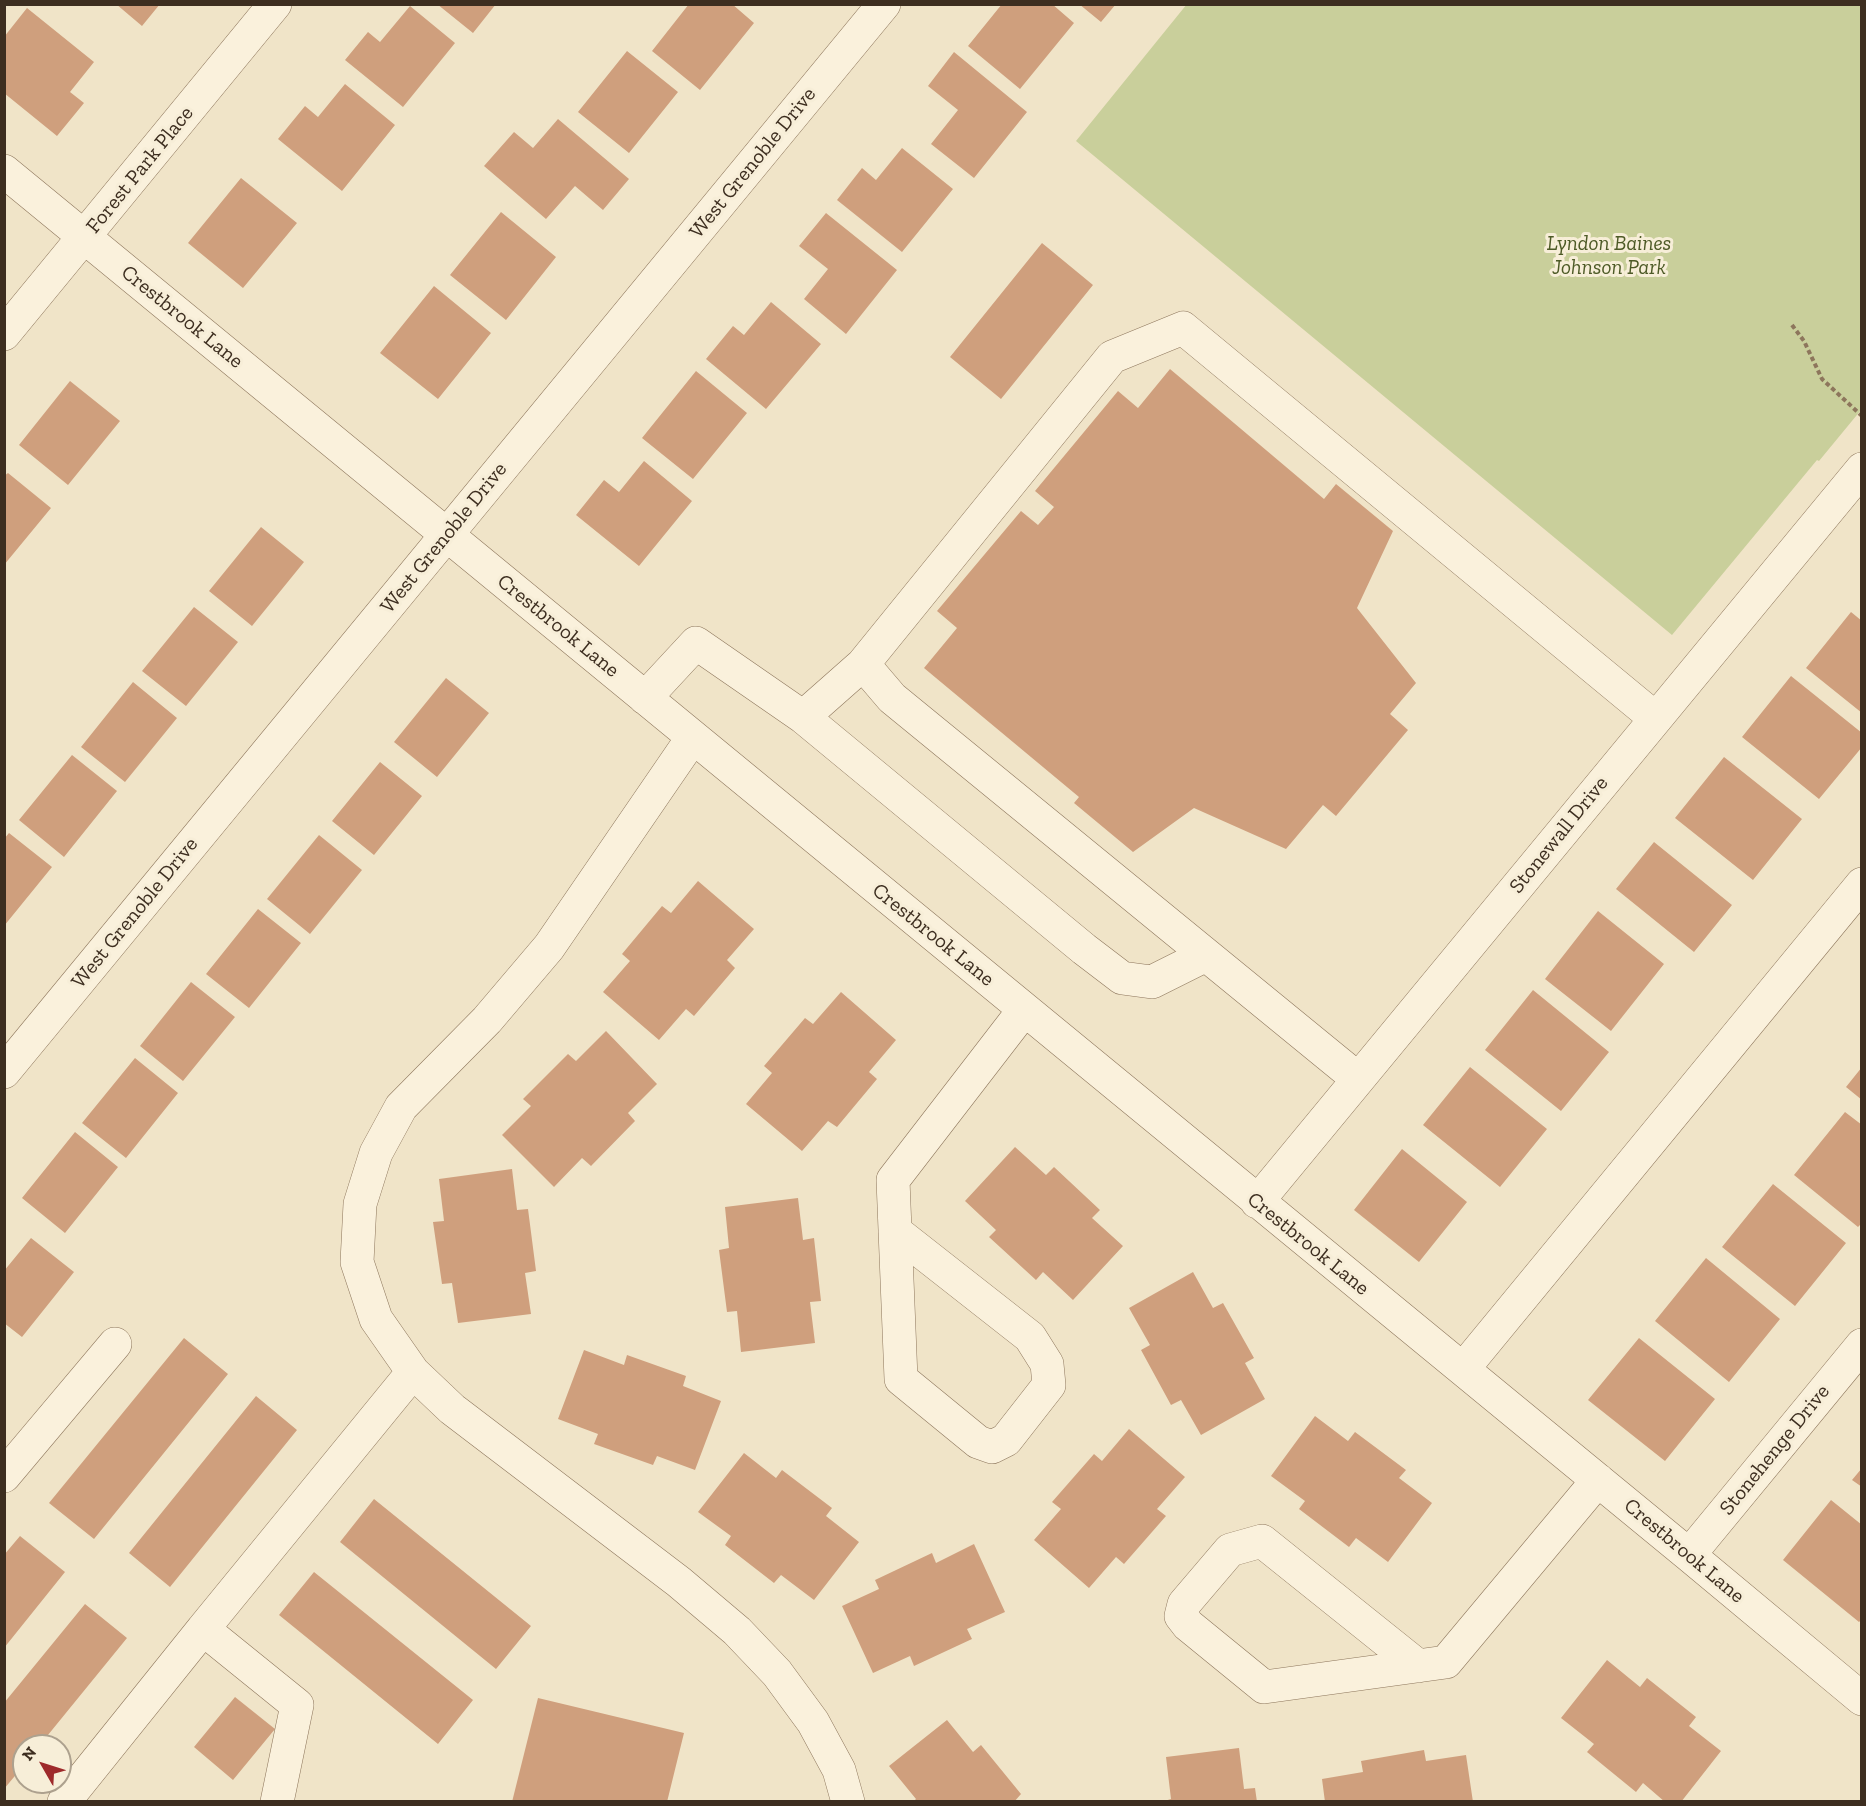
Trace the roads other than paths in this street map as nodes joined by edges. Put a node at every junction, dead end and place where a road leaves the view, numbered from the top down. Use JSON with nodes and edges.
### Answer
{"nodes":[{"id":1,"x":275,"y":4,"type":"edge"},
{"id":2,"x":884,"y":4,"type":"edge"},
{"id":3,"x":4,"y":171,"type":"edge"},
{"id":4,"x":85,"y":237,"type":"junction"},
{"id":5,"x":4,"y":334,"type":"edge"},
{"id":6,"x":1862,"y":469,"type":"edge"},
{"id":7,"x":447,"y":535,"type":"junction"},
{"id":8,"x":863,"y":664,"type":"junction"},
{"id":9,"x":645,"y":698,"type":"junction"},
{"id":10,"x":802,"y":717,"type":"junction"},
{"id":11,"x":1655,"y":718,"type":"junction"},
{"id":12,"x":693,"y":737,"type":"junction"},
{"id":13,"x":1862,"y":884,"type":"edge"},
{"id":14,"x":1206,"y":955,"type":"junction"},
{"id":15,"x":1024,"y":1010,"type":"junction"},
{"id":16,"x":4,"y":1072,"type":"edge"},
{"id":17,"x":1358,"y":1079,"type":"junction"},
{"id":18,"x":1257,"y":1202,"type":"junction"},
{"id":19,"x":895,"y":1232,"type":"junction"},
{"id":20,"x":115,"y":1344,"type":"dead end"},
{"id":21,"x":1862,"y":1345,"type":"edge"},
{"id":22,"x":1462,"y":1369,"type":"junction"},
{"id":23,"x":413,"y":1372,"type":"junction"},
{"id":24,"x":4,"y":1476,"type":"edge"},
{"id":25,"x":1598,"y":1480,"type":"junction"},
{"id":26,"x":1689,"y":1555,"type":"junction"},
{"id":27,"x":203,"y":1629,"type":"junction"},
{"id":28,"x":1418,"y":1666,"type":"junction"},
{"id":29,"x":1862,"y":1699,"type":"edge"},
{"id":30,"x":64,"y":1802,"type":"edge"},
{"id":31,"x":277,"y":1802,"type":"edge"},
{"id":32,"x":848,"y":1802,"type":"edge"}],
"edges":[{"from":1,"to":4,"type":"street","name":"Forest Park Place"},
{"from":2,"to":7,"type":"street","name":"West Grenoble Drive"},
{"from":3,"to":4,"type":"street","name":"Crestbrook Lane"},
{"from":4,"to":5,"type":"street","name":"Forest Park Place"},
{"from":4,"to":7,"type":"street","name":"Crestbrook Lane"},
{"from":6,"to":11,"type":"street","name":"Stonewall Drive"},
{"from":7,"to":9,"type":"street","name":"Crestbrook Lane"},
{"from":7,"to":16,"type":"street","name":"West Grenoble Drive"},
{"from":8,"to":10,"type":"street"},
{"from":8,"to":11,"type":"street"},
{"from":8,"to":14,"type":"street"},
{"from":9,"to":10,"type":"street"},
{"from":9,"to":12,"type":"street","name":"Crestbrook Lane"},
{"from":10,"to":14,"type":"street"},
{"from":11,"to":17,"type":"street","name":"Stonewall Drive"},
{"from":12,"to":15,"type":"street","name":"Crestbrook Lane"},
{"from":12,"to":23,"type":"street"},
{"from":13,"to":22,"type":"street"},
{"from":14,"to":17,"type":"street"},
{"from":15,"to":18,"type":"street","name":"Crestbrook Lane"},
{"from":15,"to":19,"type":"street"},
{"from":17,"to":18,"type":"street","name":"Stonewall Drive"},
{"from":18,"to":22,"type":"street","name":"Crestbrook Lane"},
{"from":19,"to":19,"type":"street"},
{"from":20,"to":24,"type":"street"},
{"from":21,"to":26,"type":"street","name":"Stonehenge Drive"},
{"from":22,"to":25,"type":"street","name":"Crestbrook Lane"},
{"from":23,"to":27,"type":"street"},
{"from":23,"to":32,"type":"street"},
{"from":25,"to":26,"type":"street","name":"Crestbrook Lane"},
{"from":25,"to":28,"type":"street"},
{"from":26,"to":29,"type":"street","name":"Crestbrook Lane"},
{"from":27,"to":30,"type":"street"},
{"from":27,"to":31,"type":"street"},
{"from":28,"to":28,"type":"street"}]}
